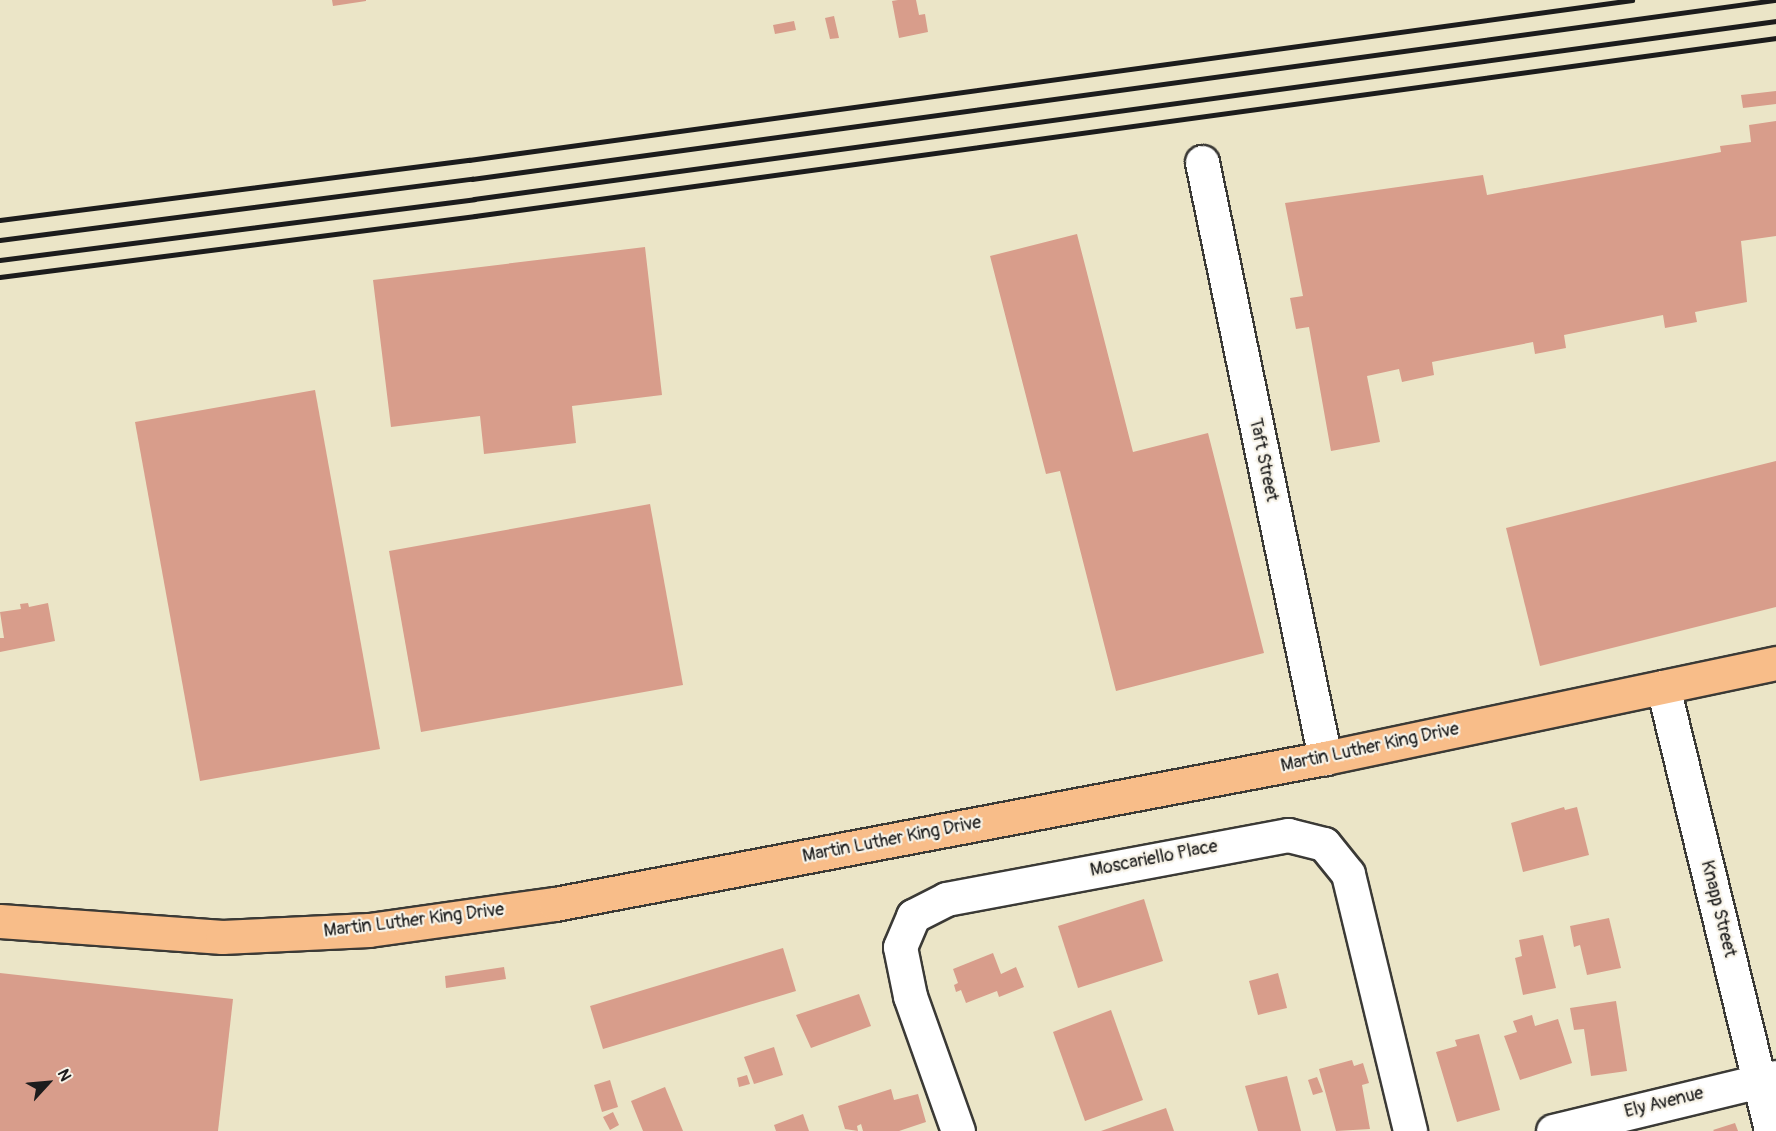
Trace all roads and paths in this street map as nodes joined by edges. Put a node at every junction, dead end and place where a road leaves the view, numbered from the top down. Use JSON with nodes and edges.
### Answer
{"nodes":[{"id":1,"x":1202,"y":162,"type":"dead end"},
{"id":2,"x":1776,"y":663,"type":"edge"},
{"id":3,"x":1663,"y":687,"type":"junction"},
{"id":4,"x":1324,"y":758,"type":"junction"},
{"id":5,"x":0,"y":921,"type":"edge"},
{"id":6,"x":1768,"y":1078,"type":"edge"},
{"id":7,"x":958,"y":1131,"type":"edge"},
{"id":8,"x":1410,"y":1131,"type":"edge"},
{"id":9,"x":1553,"y":1131,"type":"edge"},
{"id":10,"x":1771,"y":1131,"type":"edge"}],
"edges":[{"from":1,"to":4,"type":"street","name":"Taft Street"},
{"from":2,"to":3,"type":"main road","name":"Martin Luther King Drive"},
{"from":3,"to":4,"type":"main road","name":"Martin Luther King Drive"},
{"from":3,"to":6,"type":"street","name":"Knapp Street"},
{"from":4,"to":5,"type":"main road","name":"Martin Luther King Drive"},
{"from":6,"to":9,"type":"street","name":"Ely Avenue"},
{"from":6,"to":10,"type":"street","name":"Knapp Street"},
{"from":7,"to":8,"type":"street","name":"Moscariello Place"}]}
